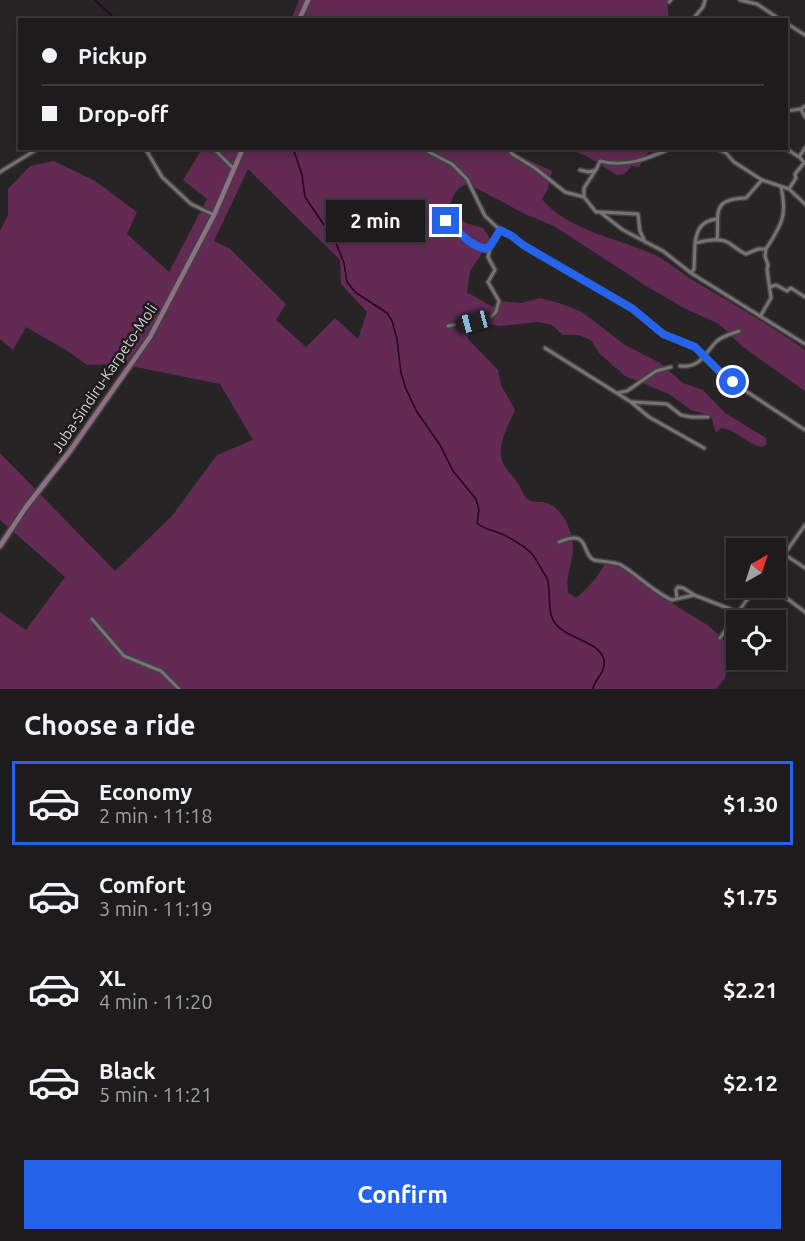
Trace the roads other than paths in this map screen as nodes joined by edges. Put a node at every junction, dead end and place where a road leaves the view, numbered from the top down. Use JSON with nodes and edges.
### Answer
{"nodes":[{"id":1,"x":308,"y":0,"type":"edge"},
{"id":2,"x":705,"y":0,"type":"edge"},
{"id":3,"x":740,"y":0,"type":"edge"},
{"id":4,"x":760,"y":0,"type":"edge"},
{"id":5,"x":757,"y":4,"type":"junction"},
{"id":6,"x":300,"y":18,"type":"edge"},
{"id":7,"x":694,"y":18,"type":"edge"},
{"id":8,"x":778,"y":18,"type":"edge"},
{"id":9,"x":788,"y":24,"type":"edge"},
{"id":10,"x":805,"y":35,"type":"edge"},
{"id":11,"x":803,"y":108,"type":"edge"},
{"id":12,"x":788,"y":111,"type":"edge"},
{"id":13,"x":805,"y":117,"type":"edge"},
{"id":14,"x":805,"y":148,"type":"edge"},
{"id":15,"x":36,"y":150,"type":"edge"},
{"id":16,"x":147,"y":150,"type":"edge"},
{"id":17,"x":215,"y":150,"type":"edge"},
{"id":18,"x":242,"y":150,"type":"edge"},
{"id":19,"x":509,"y":150,"type":"edge"},
{"id":20,"x":668,"y":150,"type":"edge"},
{"id":21,"x":719,"y":150,"type":"edge"},
{"id":22,"x":728,"y":150,"type":"edge"},
{"id":23,"x":788,"y":150,"type":"edge"},
{"id":24,"x":429,"y":152,"type":"dead end"},
{"id":25,"x":726,"y":153,"type":"junction"},
{"id":26,"x":799,"y":157,"type":"junction"},
{"id":27,"x":805,"y":163,"type":"edge"},
{"id":28,"x":234,"y":170,"type":"junction"},
{"id":29,"x":580,"y":170,"type":"dead end"},
{"id":30,"x":596,"y":170,"type":"junction"},
{"id":31,"x":0,"y":172,"type":"edge"},
{"id":32,"x":762,"y":180,"type":"junction"},
{"id":33,"x":781,"y":188,"type":"junction"},
{"id":34,"x":789,"y":189,"type":"junction"},
{"id":35,"x":584,"y":196,"type":"junction"},
{"id":36,"x":805,"y":204,"type":"edge"},
{"id":37,"x":434,"y":210,"type":"dead end"},
{"id":38,"x":600,"y":212,"type":"junction"},
{"id":39,"x":214,"y":215,"type":"junction"},
{"id":40,"x":716,"y":219,"type":"junction"},
{"id":41,"x":500,"y":230,"type":"junction"},
{"id":42,"x":717,"y":240,"type":"junction"},
{"id":43,"x":646,"y":243,"type":"junction"},
{"id":44,"x":695,"y":243,"type":"junction"},
{"id":45,"x":491,"y":245,"type":"junction"},
{"id":46,"x":766,"y":249,"type":"junction"},
{"id":47,"x":691,"y":273,"type":"junction"},
{"id":48,"x":770,"y":287,"type":"junction"},
{"id":49,"x":805,"y":297,"type":"edge"},
{"id":50,"x":761,"y":315,"type":"junction"},
{"id":51,"x":448,"y":326,"type":"dead end"},
{"id":52,"x":739,"y":331,"type":"dead end"},
{"id":53,"x":805,"y":344,"type":"edge"},
{"id":54,"x":545,"y":348,"type":"dead end"},
{"id":55,"x":705,"y":358,"type":"junction"},
{"id":56,"x":680,"y":366,"type":"dead end"},
{"id":57,"x":671,"y":367,"type":"dead end"},
{"id":58,"x":616,"y":394,"type":"junction"},
{"id":59,"x":631,"y":402,"type":"junction"},
{"id":60,"x":708,"y":417,"type":"dead end"},
{"id":61,"x":805,"y":430,"type":"edge"},
{"id":62,"x":704,"y":448,"type":"dead end"},
{"id":63,"x":805,"y":525,"type":"edge"},
{"id":64,"x":559,"y":542,"type":"dead end"},
{"id":65,"x":0,"y":546,"type":"edge"},
{"id":66,"x":786,"y":551,"type":"edge"},
{"id":67,"x":786,"y":555,"type":"edge"},
{"id":68,"x":805,"y":568,"type":"edge"},
{"id":69,"x":694,"y":595,"type":"junction"},
{"id":70,"x":750,"y":598,"type":"edge"},
{"id":71,"x":786,"y":598,"type":"edge"},
{"id":72,"x":678,"y":600,"type":"junction"},
{"id":73,"x":734,"y":610,"type":"edge"},
{"id":74,"x":740,"y":610,"type":"edge"},
{"id":75,"x":805,"y":612,"type":"edge"},
{"id":76,"x":92,"y":619,"type":"dead end"},
{"id":77,"x":726,"y":629,"type":"edge"},
{"id":78,"x":720,"y":638,"type":"dead end"},
{"id":79,"x":179,"y":689,"type":"edge"}],
"edges":[{"from":1,"to":6,"type":"main road"},
{"from":2,"to":7,"type":"street"},
{"from":3,"to":5,"type":"street"},
{"from":4,"to":5,"type":"street"},
{"from":5,"to":8,"type":"street"},
{"from":9,"to":10,"type":"street"},
{"from":11,"to":12,"type":"street"},
{"from":11,"to":13,"type":"street"},
{"from":14,"to":26,"type":"street"},
{"from":15,"to":31,"type":"street"},
{"from":16,"to":39,"type":"street"},
{"from":17,"to":28,"type":"street"},
{"from":18,"to":28,"type":"main road","name":"Juba-Sindiru-Karpeto-Moli"},
{"from":19,"to":35,"type":"street"},
{"from":20,"to":30,"type":"street"},
{"from":21,"to":25,"type":"street"},
{"from":22,"to":25,"type":"street"},
{"from":23,"to":26,"type":"street"},
{"from":24,"to":41,"type":"street"},
{"from":25,"to":32,"type":"street"},
{"from":26,"to":27,"type":"street"},
{"from":27,"to":34,"type":"street"},
{"from":28,"to":39,"type":"main road","name":"Juba-Sindiru-Karpeto-Moli"},
{"from":29,"to":30,"type":"street"},
{"from":30,"to":35,"type":"street"},
{"from":32,"to":33,"type":"street"},
{"from":32,"to":40,"type":"street"},
{"from":33,"to":34,"type":"street"},
{"from":33,"to":46,"type":"street"},
{"from":34,"to":36,"type":"street"},
{"from":35,"to":38,"type":"street"},
{"from":37,"to":45,"type":"street"},
{"from":38,"to":43,"type":"street"},
{"from":38,"to":43,"type":"street"},
{"from":39,"to":65,"type":"main road","name":"Juba-Sindiru-Karpeto-Moli"},
{"from":40,"to":42,"type":"street"},
{"from":40,"to":44,"type":"street"},
{"from":41,"to":45,"type":"street"},
{"from":41,"to":55,"type":"street"},
{"from":42,"to":44,"type":"street"},
{"from":42,"to":46,"type":"street"},
{"from":43,"to":47,"type":"street"},
{"from":44,"to":47,"type":"street"},
{"from":45,"to":51,"type":"street"},
{"from":46,"to":48,"type":"street"},
{"from":47,"to":50,"type":"street"},
{"from":48,"to":49,"type":"street"},
{"from":48,"to":50,"type":"street"},
{"from":50,"to":53,"type":"street"},
{"from":52,"to":55,"type":"street"},
{"from":54,"to":58,"type":"street"},
{"from":55,"to":56,"type":"street"},
{"from":55,"to":61,"type":"street"},
{"from":57,"to":58,"type":"street"},
{"from":58,"to":59,"type":"street"},
{"from":59,"to":60,"type":"street"},
{"from":59,"to":62,"type":"street"},
{"from":63,"to":66,"type":"street"},
{"from":64,"to":72,"type":"street"},
{"from":67,"to":68,"type":"street"},
{"from":69,"to":72,"type":"street"},
{"from":69,"to":72,"type":"street"},
{"from":69,"to":73,"type":"street"},
{"from":70,"to":74,"type":"street"},
{"from":71,"to":75,"type":"street"},
{"from":76,"to":79,"type":"street"},
{"from":77,"to":78,"type":"street"}]}
